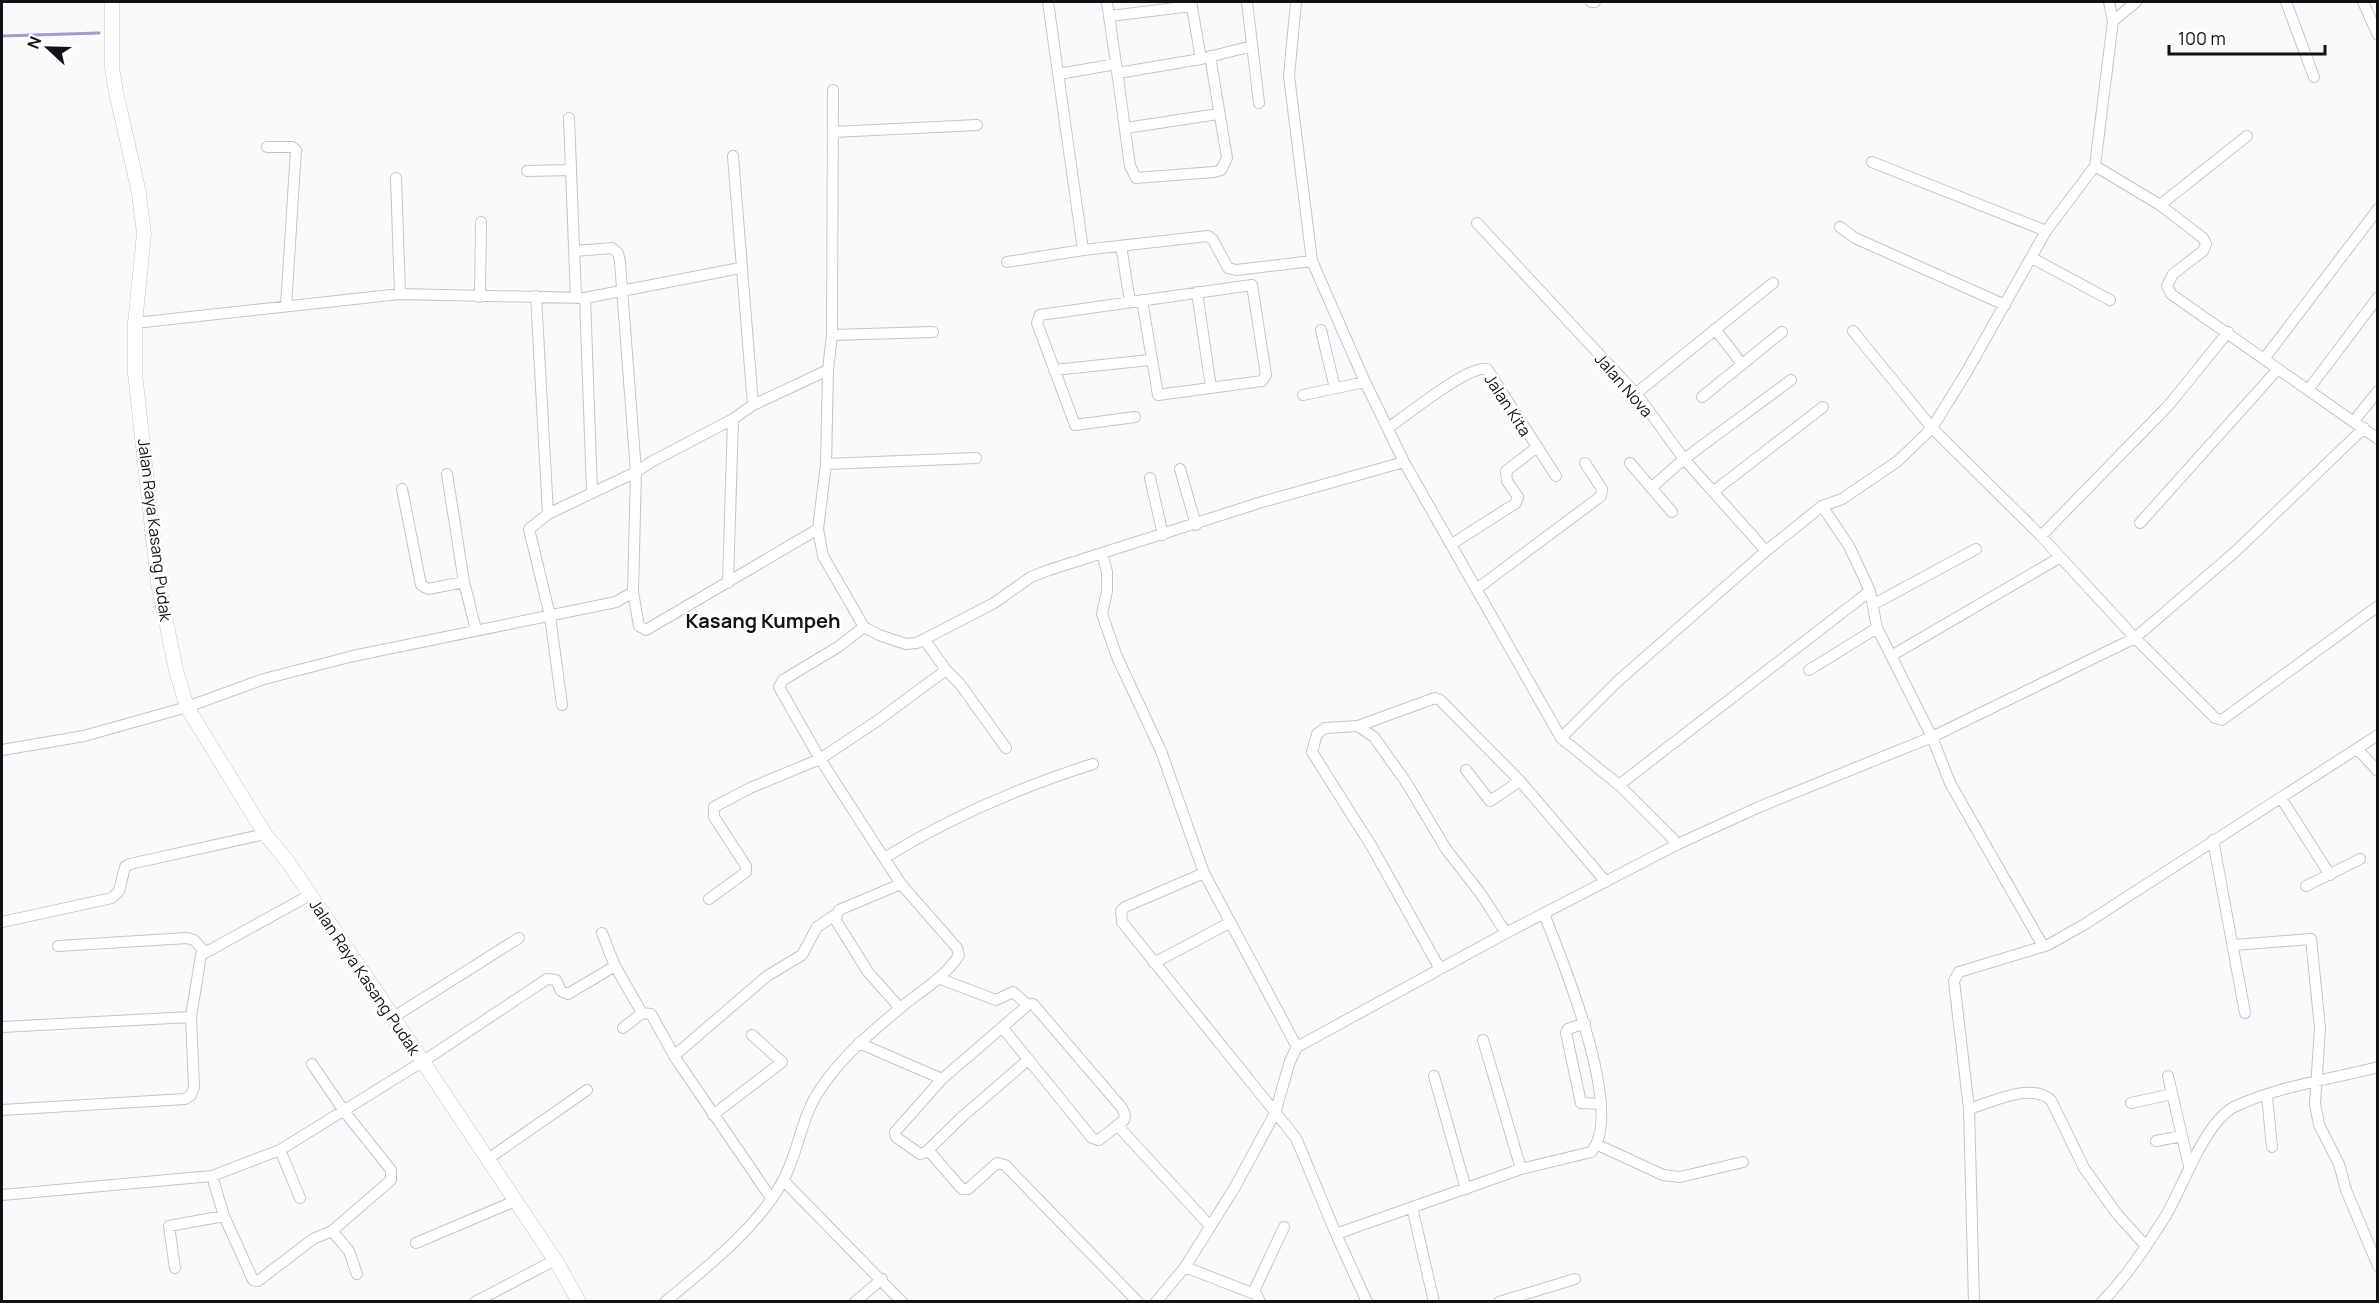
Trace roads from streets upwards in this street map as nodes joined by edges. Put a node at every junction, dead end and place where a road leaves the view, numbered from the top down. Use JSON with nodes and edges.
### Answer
{"nodes":[{"id":1,"x":112,"y":2,"type":"edge"},
{"id":2,"x":1048,"y":2,"type":"edge"},
{"id":3,"x":1107,"y":2,"type":"edge"},
{"id":4,"x":1246,"y":2,"type":"edge"},
{"id":5,"x":1296,"y":2,"type":"edge"},
{"id":6,"x":2109,"y":2,"type":"edge"},
{"id":7,"x":2136,"y":2,"type":"edge"},
{"id":8,"x":2286,"y":2,"type":"edge"},
{"id":9,"x":2363,"y":2,"type":"edge"},
{"id":10,"x":1192,"y":4,"type":"edge"},
{"id":11,"x":1110,"y":16,"type":"junction"},
{"id":12,"x":2113,"y":21,"type":"junction"},
{"id":13,"x":2378,"y":35,"type":"edge"},
{"id":14,"x":1252,"y":46,"type":"junction"},
{"id":15,"x":1205,"y":57,"type":"junction"},
{"id":16,"x":1117,"y":68,"type":"junction"},
{"id":17,"x":1059,"y":74,"type":"junction"},
{"id":18,"x":2314,"y":77,"type":"dead end"},
{"id":19,"x":833,"y":90,"type":"dead end"},
{"id":20,"x":1258,"y":103,"type":"dead end"},
{"id":21,"x":1218,"y":114,"type":"junction"},
{"id":22,"x":569,"y":117,"type":"dead end"},
{"id":23,"x":977,"y":124,"type":"dead end"},
{"id":24,"x":1126,"y":128,"type":"junction"},
{"id":25,"x":833,"y":132,"type":"junction"},
{"id":26,"x":2247,"y":136,"type":"dead end"},
{"id":27,"x":267,"y":147,"type":"dead end"},
{"id":28,"x":733,"y":156,"type":"dead end"},
{"id":29,"x":1872,"y":162,"type":"dead end"},
{"id":30,"x":2095,"y":166,"type":"junction"},
{"id":31,"x":571,"y":170,"type":"junction"},
{"id":32,"x":527,"y":171,"type":"dead end"},
{"id":33,"x":396,"y":178,"type":"dead end"},
{"id":34,"x":2160,"y":205,"type":"junction"},
{"id":35,"x":2378,"y":209,"type":"edge"},
{"id":36,"x":481,"y":222,"type":"dead end"},
{"id":37,"x":1477,"y":223,"type":"dead end"},
{"id":38,"x":1840,"y":227,"type":"dead end"},
{"id":39,"x":2046,"y":231,"type":"junction"},
{"id":40,"x":1121,"y":246,"type":"junction"},
{"id":41,"x":1083,"y":250,"type":"junction"},
{"id":42,"x":575,"y":252,"type":"junction"},
{"id":43,"x":2032,"y":258,"type":"junction"},
{"id":44,"x":1312,"y":261,"type":"junction"},
{"id":45,"x":1007,"y":262,"type":"dead end"},
{"id":46,"x":740,"y":268,"type":"junction"},
{"id":47,"x":1773,"y":283,"type":"dead end"},
{"id":48,"x":623,"y":291,"type":"junction"},
{"id":49,"x":1197,"y":292,"type":"junction"},
{"id":50,"x":400,"y":294,"type":"junction"},
{"id":51,"x":536,"y":296,"type":"junction"},
{"id":52,"x":480,"y":297,"type":"junction"},
{"id":53,"x":2378,"y":297,"type":"edge"},
{"id":54,"x":581,"y":298,"type":"junction"},
{"id":55,"x":1142,"y":300,"type":"junction"},
{"id":56,"x":2110,"y":300,"type":"dead end"},
{"id":57,"x":1130,"y":301,"type":"junction"},
{"id":58,"x":2005,"y":305,"type":"junction"},
{"id":59,"x":286,"y":306,"type":"junction"},
{"id":60,"x":135,"y":322,"type":"junction"},
{"id":61,"x":1715,"y":329,"type":"junction"},
{"id":62,"x":1321,"y":330,"type":"dead end"},
{"id":63,"x":1853,"y":331,"type":"dead end"},
{"id":64,"x":933,"y":332,"type":"dead end"},
{"id":65,"x":1782,"y":332,"type":"dead end"},
{"id":66,"x":2228,"y":332,"type":"junction"},
{"id":67,"x":832,"y":335,"type":"junction"},
{"id":68,"x":2264,"y":359,"type":"junction"},
{"id":69,"x":1150,"y":360,"type":"junction"},
{"id":70,"x":1742,"y":364,"type":"junction"},
{"id":71,"x":2278,"y":369,"type":"junction"},
{"id":72,"x":828,"y":370,"type":"junction"},
{"id":73,"x":1054,"y":370,"type":"junction"},
{"id":74,"x":1791,"y":380,"type":"dead end"},
{"id":75,"x":1365,"y":382,"type":"junction"},
{"id":76,"x":1211,"y":388,"type":"junction"},
{"id":77,"x":1335,"y":388,"type":"junction"},
{"id":78,"x":2307,"y":390,"type":"junction"},
{"id":79,"x":2378,"y":391,"type":"edge"},
{"id":80,"x":1303,"y":395,"type":"dead end"},
{"id":81,"x":1638,"y":396,"type":"junction"},
{"id":82,"x":1702,"y":398,"type":"dead end"},
{"id":83,"x":753,"y":405,"type":"junction"},
{"id":84,"x":1823,"y":408,"type":"dead end"},
{"id":85,"x":1135,"y":417,"type":"dead end"},
{"id":86,"x":733,"y":419,"type":"junction"},
{"id":87,"x":2354,"y":421,"type":"junction"},
{"id":88,"x":1388,"y":428,"type":"junction"},
{"id":89,"x":2364,"y":428,"type":"junction"},
{"id":90,"x":1932,"y":429,"type":"junction"},
{"id":91,"x":2378,"y":439,"type":"edge"},
{"id":92,"x":1536,"y":448,"type":"junction"},
{"id":93,"x":976,"y":458,"type":"dead end"},
{"id":94,"x":1684,"y":459,"type":"junction"},
{"id":95,"x":1404,"y":462,"type":"junction"},
{"id":96,"x":1585,"y":463,"type":"dead end"},
{"id":97,"x":1630,"y":463,"type":"dead end"},
{"id":98,"x":826,"y":464,"type":"junction"},
{"id":99,"x":1180,"y":469,"type":"dead end"},
{"id":100,"x":636,"y":472,"type":"junction"},
{"id":101,"x":447,"y":474,"type":"dead end"},
{"id":102,"x":1556,"y":476,"type":"dead end"},
{"id":103,"x":1150,"y":478,"type":"dead end"},
{"id":104,"x":1651,"y":488,"type":"junction"},
{"id":105,"x":402,"y":489,"type":"dead end"},
{"id":106,"x":592,"y":491,"type":"junction"},
{"id":107,"x":1714,"y":491,"type":"junction"},
{"id":108,"x":1822,"y":506,"type":"junction"},
{"id":109,"x":1672,"y":512,"type":"dead end"},
{"id":110,"x":548,"y":514,"type":"junction"},
{"id":111,"x":2140,"y":523,"type":"dead end"},
{"id":112,"x":1196,"y":525,"type":"junction"},
{"id":113,"x":818,"y":529,"type":"junction"},
{"id":114,"x":1163,"y":535,"type":"junction"},
{"id":115,"x":2041,"y":536,"type":"junction"},
{"id":116,"x":1452,"y":544,"type":"junction"},
{"id":117,"x":1976,"y":549,"type":"dead end"},
{"id":118,"x":1766,"y":551,"type":"junction"},
{"id":119,"x":1102,"y":553,"type":"junction"},
{"id":120,"x":2059,"y":558,"type":"junction"},
{"id":121,"x":464,"y":582,"type":"junction"},
{"id":122,"x":728,"y":583,"type":"junction"},
{"id":123,"x":1478,"y":588,"type":"junction"},
{"id":124,"x":1870,"y":591,"type":"junction"},
{"id":125,"x":633,"y":592,"type":"junction"},
{"id":126,"x":1874,"y":604,"type":"junction"},
{"id":127,"x":2378,"y":606,"type":"edge"},
{"id":128,"x":550,"y":616,"type":"junction"},
{"id":129,"x":864,"y":627,"type":"junction"},
{"id":130,"x":1877,"y":628,"type":"junction"},
{"id":131,"x":476,"y":630,"type":"junction"},
{"id":132,"x":2135,"y":638,"type":"junction"},
{"id":133,"x":924,"y":639,"type":"junction"},
{"id":134,"x":1891,"y":656,"type":"junction"},
{"id":135,"x":946,"y":670,"type":"junction"},
{"id":136,"x":1809,"y":670,"type":"dead end"},
{"id":137,"x":561,"y":705,"type":"dead end"},
{"id":138,"x":187,"y":706,"type":"junction"},
{"id":139,"x":1358,"y":726,"type":"junction"},
{"id":140,"x":2378,"y":735,"type":"edge"},
{"id":141,"x":1932,"y":737,"type":"junction"},
{"id":142,"x":1561,"y":738,"type":"junction"},
{"id":143,"x":1006,"y":748,"type":"dead end"},
{"id":144,"x":2357,"y":749,"type":"junction"},
{"id":145,"x":2,"y":750,"type":"edge"},
{"id":146,"x":820,"y":759,"type":"junction"},
{"id":147,"x":1093,"y":764,"type":"dead end"},
{"id":148,"x":1466,"y":770,"type":"dead end"},
{"id":149,"x":2378,"y":771,"type":"edge"},
{"id":150,"x":1520,"y":781,"type":"junction"},
{"id":151,"x":1619,"y":785,"type":"junction"},
{"id":152,"x":2281,"y":798,"type":"junction"},
{"id":153,"x":265,"y":834,"type":"junction"},
{"id":154,"x":2213,"y":840,"type":"junction"},
{"id":155,"x":1678,"y":844,"type":"junction"},
{"id":156,"x":884,"y":858,"type":"junction"},
{"id":157,"x":2360,"y":859,"type":"dead end"},
{"id":158,"x":1204,"y":873,"type":"junction"},
{"id":159,"x":2330,"y":875,"type":"junction"},
{"id":160,"x":1606,"y":882,"type":"junction"},
{"id":161,"x":901,"y":884,"type":"junction"},
{"id":162,"x":2306,"y":886,"type":"dead end"},
{"id":163,"x":310,"y":895,"type":"junction"},
{"id":164,"x":709,"y":899,"type":"dead end"},
{"id":165,"x":1544,"y":914,"type":"junction"},
{"id":166,"x":835,"y":915,"type":"junction"},
{"id":167,"x":2,"y":922,"type":"edge"},
{"id":168,"x":1229,"y":923,"type":"junction"},
{"id":169,"x":602,"y":933,"type":"dead end"},
{"id":170,"x":1506,"y":933,"type":"junction"},
{"id":171,"x":519,"y":938,"type":"dead end"},
{"id":172,"x":2234,"y":945,"type":"junction"},
{"id":173,"x":58,"y":946,"type":"dead end"},
{"id":174,"x":2043,"y":946,"type":"junction"},
{"id":175,"x":204,"y":951,"type":"junction"},
{"id":176,"x":1154,"y":963,"type":"junction"},
{"id":177,"x":615,"y":966,"type":"junction"},
{"id":178,"x":1440,"y":969,"type":"junction"},
{"id":179,"x":938,"y":978,"type":"junction"},
{"id":180,"x":1028,"y":1005,"type":"junction"},
{"id":181,"x":900,"y":1008,"type":"junction"},
{"id":182,"x":642,"y":1013,"type":"junction"},
{"id":183,"x":2246,"y":1013,"type":"dead end"},
{"id":184,"x":191,"y":1017,"type":"junction"},
{"id":185,"x":392,"y":1018,"type":"junction"},
{"id":186,"x":1585,"y":1023,"type":"junction"},
{"id":187,"x":2,"y":1027,"type":"edge"},
{"id":188,"x":1002,"y":1027,"type":"junction"},
{"id":189,"x":623,"y":1028,"type":"dead end"},
{"id":190,"x":752,"y":1035,"type":"dead end"},
{"id":191,"x":1483,"y":1040,"type":"dead end"},
{"id":192,"x":859,"y":1043,"type":"junction"},
{"id":193,"x":1297,"y":1047,"type":"junction"},
{"id":194,"x":674,"y":1056,"type":"junction"},
{"id":195,"x":1029,"y":1060,"type":"junction"},
{"id":196,"x":422,"y":1062,"type":"junction"},
{"id":197,"x":312,"y":1064,"type":"dead end"},
{"id":198,"x":2378,"y":1067,"type":"edge"},
{"id":199,"x":1434,"y":1076,"type":"dead end"},
{"id":200,"x":2168,"y":1076,"type":"dead end"},
{"id":201,"x":942,"y":1079,"type":"junction"},
{"id":202,"x":2317,"y":1080,"type":"junction"},
{"id":203,"x":587,"y":1090,"type":"dead end"},
{"id":204,"x":2172,"y":1094,"type":"junction"},
{"id":205,"x":2267,"y":1096,"type":"junction"},
{"id":206,"x":2131,"y":1103,"type":"dead end"},
{"id":207,"x":1601,"y":1104,"type":"junction"},
{"id":208,"x":1969,"y":1109,"type":"junction"},
{"id":209,"x":2,"y":1110,"type":"edge"},
{"id":210,"x":344,"y":1111,"type":"junction"},
{"id":211,"x":1275,"y":1113,"type":"junction"},
{"id":212,"x":713,"y":1115,"type":"junction"},
{"id":213,"x":1118,"y":1126,"type":"junction"},
{"id":214,"x":2182,"y":1136,"type":"junction"},
{"id":215,"x":2156,"y":1141,"type":"dead end"},
{"id":216,"x":1598,"y":1145,"type":"junction"},
{"id":217,"x":2272,"y":1147,"type":"dead end"},
{"id":218,"x":280,"y":1150,"type":"junction"},
{"id":219,"x":928,"y":1150,"type":"junction"},
{"id":220,"x":488,"y":1159,"type":"junction"},
{"id":221,"x":1743,"y":1162,"type":"dead end"},
{"id":222,"x":2190,"y":1166,"type":"junction"},
{"id":223,"x":1521,"y":1169,"type":"junction"},
{"id":224,"x":212,"y":1176,"type":"junction"},
{"id":225,"x":783,"y":1180,"type":"junction"},
{"id":226,"x":1466,"y":1189,"type":"junction"},
{"id":227,"x":2,"y":1196,"type":"edge"},
{"id":228,"x":300,"y":1198,"type":"dead end"},
{"id":229,"x":771,"y":1198,"type":"junction"},
{"id":230,"x":515,"y":1201,"type":"junction"},
{"id":231,"x":1412,"y":1207,"type":"junction"},
{"id":232,"x":224,"y":1216,"type":"junction"},
{"id":233,"x":1210,"y":1226,"type":"junction"},
{"id":234,"x":1284,"y":1227,"type":"dead end"},
{"id":235,"x":332,"y":1231,"type":"junction"},
{"id":236,"x":1336,"y":1234,"type":"junction"},
{"id":237,"x":416,"y":1243,"type":"dead end"},
{"id":238,"x":2145,"y":1245,"type":"junction"},
{"id":239,"x":555,"y":1260,"type":"junction"},
{"id":240,"x":2378,"y":1266,"type":"edge"},
{"id":241,"x":1185,"y":1267,"type":"junction"},
{"id":242,"x":176,"y":1268,"type":"dead end"},
{"id":243,"x":357,"y":1274,"type":"dead end"},
{"id":244,"x":882,"y":1279,"type":"junction"},
{"id":245,"x":1575,"y":1279,"type":"dead end"},
{"id":246,"x":1257,"y":1297,"type":"edge"},
{"id":247,"x":475,"y":1302,"type":"edge"},
{"id":248,"x":579,"y":1302,"type":"edge"},
{"id":249,"x":665,"y":1302,"type":"edge"},
{"id":250,"x":855,"y":1302,"type":"edge"},
{"id":251,"x":902,"y":1302,"type":"edge"},
{"id":252,"x":1138,"y":1302,"type":"edge"},
{"id":253,"x":1156,"y":1302,"type":"edge"},
{"id":254,"x":1367,"y":1302,"type":"edge"},
{"id":255,"x":1434,"y":1302,"type":"edge"},
{"id":256,"x":1499,"y":1302,"type":"edge"},
{"id":257,"x":1974,"y":1302,"type":"edge"},
{"id":258,"x":2102,"y":1302,"type":"edge"}],
"edges":[{"from":1,"to":60,"type":"street","name":"Jalan Raya Kasang Pudak"},
{"from":2,"to":17,"type":"street"},
{"from":3,"to":11,"type":"street"},
{"from":4,"to":14,"type":"street"},
{"from":5,"to":44,"type":"street"},
{"from":6,"to":12,"type":"street"},
{"from":7,"to":12,"type":"street"},
{"from":8,"to":18,"type":"street"},
{"from":9,"to":13,"type":"street"},
{"from":10,"to":11,"type":"street"},
{"from":10,"to":15,"type":"street"},
{"from":11,"to":16,"type":"street"},
{"from":12,"to":30,"type":"street"},
{"from":14,"to":15,"type":"street"},
{"from":14,"to":20,"type":"street"},
{"from":15,"to":16,"type":"street"},
{"from":15,"to":21,"type":"street"},
{"from":16,"to":17,"type":"street"},
{"from":16,"to":24,"type":"street"},
{"from":17,"to":41,"type":"street"},
{"from":19,"to":25,"type":"street"},
{"from":21,"to":24,"type":"street"},
{"from":21,"to":24,"type":"street"},
{"from":22,"to":31,"type":"street"},
{"from":23,"to":25,"type":"street"},
{"from":25,"to":67,"type":"street"},
{"from":26,"to":34,"type":"street"},
{"from":27,"to":59,"type":"street"},
{"from":28,"to":46,"type":"street"},
{"from":29,"to":39,"type":"street"},
{"from":30,"to":34,"type":"street"},
{"from":30,"to":39,"type":"street"},
{"from":31,"to":32,"type":"street"},
{"from":31,"to":42,"type":"street"},
{"from":33,"to":50,"type":"street"},
{"from":34,"to":66,"type":"street"},
{"from":35,"to":68,"type":"street"},
{"from":36,"to":52,"type":"street"},
{"from":37,"to":81,"type":"street","name":"Jalan Nova"},
{"from":38,"to":58,"type":"street"},
{"from":39,"to":43,"type":"street"},
{"from":40,"to":41,"type":"street"},
{"from":40,"to":44,"type":"street"},
{"from":40,"to":57,"type":"street"},
{"from":41,"to":45,"type":"street"},
{"from":42,"to":48,"type":"street"},
{"from":42,"to":54,"type":"street"},
{"from":43,"to":56,"type":"street"},
{"from":43,"to":58,"type":"street"},
{"from":44,"to":75,"type":"street"},
{"from":46,"to":48,"type":"street"},
{"from":46,"to":83,"type":"street"},
{"from":47,"to":61,"type":"street"},
{"from":48,"to":54,"type":"street"},
{"from":48,"to":100,"type":"street"},
{"from":49,"to":55,"type":"street"},
{"from":49,"to":76,"type":"street"},
{"from":49,"to":76,"type":"street"},
{"from":50,"to":52,"type":"street"},
{"from":50,"to":59,"type":"street"},
{"from":51,"to":52,"type":"street"},
{"from":51,"to":54,"type":"street"},
{"from":51,"to":110,"type":"street"},
{"from":53,"to":78,"type":"street"},
{"from":54,"to":106,"type":"street"},
{"from":55,"to":57,"type":"street"},
{"from":55,"to":69,"type":"street"},
{"from":57,"to":73,"type":"street"},
{"from":58,"to":90,"type":"street"},
{"from":59,"to":60,"type":"street"},
{"from":60,"to":138,"type":"street","name":"Jalan Raya Kasang Pudak"},
{"from":61,"to":70,"type":"street"},
{"from":61,"to":81,"type":"street"},
{"from":62,"to":77,"type":"street"},
{"from":63,"to":90,"type":"street"},
{"from":64,"to":67,"type":"street"},
{"from":65,"to":70,"type":"street"},
{"from":66,"to":68,"type":"street"},
{"from":66,"to":115,"type":"street"},
{"from":67,"to":72,"type":"street"},
{"from":68,"to":71,"type":"street"},
{"from":69,"to":73,"type":"street"},
{"from":69,"to":76,"type":"street"},
{"from":70,"to":82,"type":"street"},
{"from":71,"to":78,"type":"street"},
{"from":71,"to":111,"type":"street"},
{"from":72,"to":83,"type":"street"},
{"from":72,"to":98,"type":"street"},
{"from":73,"to":85,"type":"street"},
{"from":74,"to":94,"type":"street"},
{"from":75,"to":77,"type":"street"},
{"from":75,"to":88,"type":"street"},
{"from":77,"to":80,"type":"street"},
{"from":78,"to":87,"type":"street"},
{"from":79,"to":87,"type":"street"},
{"from":81,"to":94,"type":"street","name":"Jalan Nova"},
{"from":83,"to":86,"type":"street"},
{"from":84,"to":107,"type":"street"},
{"from":86,"to":100,"type":"street"},
{"from":86,"to":122,"type":"street"},
{"from":87,"to":89,"type":"street"},
{"from":88,"to":92,"type":"street","name":"Jalan Kita"},
{"from":88,"to":95,"type":"street"},
{"from":89,"to":91,"type":"street"},
{"from":89,"to":132,"type":"street"},
{"from":90,"to":108,"type":"street"},
{"from":90,"to":115,"type":"street"},
{"from":92,"to":102,"type":"street","name":"Jalan Kita"},
{"from":92,"to":116,"type":"street"},
{"from":93,"to":98,"type":"street"},
{"from":94,"to":104,"type":"street"},
{"from":94,"to":107,"type":"street","name":"Jalan Nova"},
{"from":95,"to":112,"type":"street"},
{"from":95,"to":116,"type":"street"},
{"from":96,"to":123,"type":"street"},
{"from":97,"to":104,"type":"street"},
{"from":98,"to":113,"type":"street"},
{"from":99,"to":112,"type":"street"},
{"from":100,"to":106,"type":"street"},
{"from":100,"to":125,"type":"street"},
{"from":101,"to":121,"type":"street"},
{"from":103,"to":114,"type":"street"},
{"from":104,"to":109,"type":"street"},
{"from":105,"to":121,"type":"street"},
{"from":106,"to":110,"type":"street"},
{"from":107,"to":118,"type":"street","name":"Jalan Nova"},
{"from":108,"to":118,"type":"street"},
{"from":108,"to":124,"type":"street"},
{"from":110,"to":128,"type":"street"},
{"from":112,"to":114,"type":"street"},
{"from":113,"to":122,"type":"street"},
{"from":113,"to":129,"type":"street"},
{"from":114,"to":119,"type":"street"},
{"from":115,"to":120,"type":"street"},
{"from":116,"to":123,"type":"street"},
{"from":117,"to":126,"type":"street"},
{"from":118,"to":142,"type":"street"},
{"from":119,"to":133,"type":"street"},
{"from":119,"to":158,"type":"street"},
{"from":120,"to":132,"type":"street"},
{"from":120,"to":134,"type":"street"},
{"from":121,"to":131,"type":"street"},
{"from":122,"to":125,"type":"street"},
{"from":123,"to":142,"type":"street"},
{"from":124,"to":126,"type":"street"},
{"from":124,"to":151,"type":"street"},
{"from":125,"to":128,"type":"street"},
{"from":126,"to":130,"type":"street"},
{"from":127,"to":132,"type":"street"},
{"from":128,"to":131,"type":"street"},
{"from":128,"to":137,"type":"street"},
{"from":129,"to":133,"type":"street"},
{"from":129,"to":146,"type":"street"},
{"from":130,"to":134,"type":"street"},
{"from":130,"to":136,"type":"street"},
{"from":131,"to":138,"type":"street"},
{"from":132,"to":141,"type":"street"},
{"from":133,"to":135,"type":"street"},
{"from":134,"to":141,"type":"street"},
{"from":135,"to":143,"type":"street"},
{"from":135,"to":146,"type":"street"},
{"from":138,"to":145,"type":"street"},
{"from":138,"to":153,"type":"street","name":"Jalan Raya Kasang Pudak"},
{"from":139,"to":150,"type":"street"},
{"from":139,"to":170,"type":"street"},
{"from":139,"to":178,"type":"street"},
{"from":140,"to":144,"type":"street"},
{"from":141,"to":155,"type":"street"},
{"from":141,"to":174,"type":"street"},
{"from":142,"to":151,"type":"street"},
{"from":144,"to":149,"type":"street"},
{"from":144,"to":152,"type":"street"},
{"from":146,"to":156,"type":"street"},
{"from":146,"to":164,"type":"street"},
{"from":147,"to":156,"type":"street"},
{"from":148,"to":150,"type":"street"},
{"from":150,"to":160,"type":"street"},
{"from":151,"to":155,"type":"street"},
{"from":152,"to":154,"type":"street"},
{"from":152,"to":159,"type":"street"},
{"from":153,"to":163,"type":"street","name":"Jalan Raya Kasang Pudak"},
{"from":153,"to":167,"type":"street"},
{"from":154,"to":172,"type":"street"},
{"from":154,"to":174,"type":"street"},
{"from":155,"to":160,"type":"street"},
{"from":156,"to":161,"type":"street"},
{"from":157,"to":159,"type":"street"},
{"from":158,"to":168,"type":"street"},
{"from":158,"to":176,"type":"street"},
{"from":159,"to":162,"type":"street"},
{"from":160,"to":165,"type":"street"},
{"from":161,"to":166,"type":"street"},
{"from":161,"to":179,"type":"street"},
{"from":163,"to":175,"type":"street"},
{"from":163,"to":185,"type":"street","name":"Jalan Raya Kasang Pudak"},
{"from":165,"to":170,"type":"street"},
{"from":165,"to":186,"type":"street"},
{"from":166,"to":181,"type":"street"},
{"from":166,"to":194,"type":"street"},
{"from":168,"to":176,"type":"street"},
{"from":168,"to":193,"type":"street"},
{"from":169,"to":177,"type":"street"},
{"from":170,"to":178,"type":"street"},
{"from":171,"to":185,"type":"street"},
{"from":172,"to":183,"type":"street"},
{"from":172,"to":202,"type":"street"},
{"from":173,"to":175,"type":"street"},
{"from":174,"to":208,"type":"street"},
{"from":175,"to":184,"type":"street"},
{"from":176,"to":211,"type":"street"},
{"from":177,"to":182,"type":"street"},
{"from":177,"to":196,"type":"street"},
{"from":178,"to":193,"type":"street"},
{"from":179,"to":180,"type":"street"},
{"from":179,"to":181,"type":"street"},
{"from":180,"to":188,"type":"street"},
{"from":180,"to":213,"type":"street"},
{"from":181,"to":192,"type":"street"},
{"from":182,"to":189,"type":"street"},
{"from":182,"to":194,"type":"street"},
{"from":184,"to":187,"type":"street"},
{"from":184,"to":209,"type":"street"},
{"from":185,"to":196,"type":"street","name":"Jalan Raya Kasang Pudak"},
{"from":186,"to":207,"type":"street"},
{"from":186,"to":207,"type":"street"},
{"from":188,"to":195,"type":"street"},
{"from":188,"to":201,"type":"street"},
{"from":190,"to":212,"type":"street"},
{"from":191,"to":223,"type":"street"},
{"from":192,"to":201,"type":"street"},
{"from":192,"to":225,"type":"street"},
{"from":193,"to":211,"type":"street"},
{"from":194,"to":212,"type":"street"},
{"from":195,"to":213,"type":"street"},
{"from":195,"to":219,"type":"street"},
{"from":196,"to":210,"type":"street"},
{"from":196,"to":220,"type":"street","name":"Jalan Raya Kasang Pudak"},
{"from":197,"to":210,"type":"street"},
{"from":198,"to":202,"type":"street"},
{"from":199,"to":226,"type":"street"},
{"from":200,"to":204,"type":"street"},
{"from":201,"to":219,"type":"street"},
{"from":202,"to":205,"type":"street"},
{"from":202,"to":240,"type":"street"},
{"from":203,"to":220,"type":"street"},
{"from":204,"to":206,"type":"street"},
{"from":204,"to":214,"type":"street"},
{"from":205,"to":217,"type":"street"},
{"from":205,"to":222,"type":"street"},
{"from":207,"to":216,"type":"street"},
{"from":208,"to":238,"type":"street"},
{"from":208,"to":257,"type":"street"},
{"from":210,"to":218,"type":"street"},
{"from":210,"to":235,"type":"street"},
{"from":211,"to":233,"type":"street"},
{"from":211,"to":236,"type":"street"},
{"from":212,"to":229,"type":"street"},
{"from":213,"to":233,"type":"street"},
{"from":214,"to":215,"type":"street"},
{"from":214,"to":222,"type":"street"},
{"from":216,"to":221,"type":"street"},
{"from":216,"to":223,"type":"street"},
{"from":218,"to":224,"type":"street"},
{"from":218,"to":228,"type":"street"},
{"from":219,"to":252,"type":"street"},
{"from":220,"to":230,"type":"street","name":"Jalan Raya Kasang Pudak"},
{"from":222,"to":238,"type":"street"},
{"from":223,"to":226,"type":"street"},
{"from":224,"to":227,"type":"street"},
{"from":224,"to":232,"type":"street"},
{"from":225,"to":229,"type":"street"},
{"from":225,"to":244,"type":"street"},
{"from":226,"to":231,"type":"street"},
{"from":229,"to":249,"type":"street"},
{"from":230,"to":237,"type":"street"},
{"from":230,"to":239,"type":"street","name":"Jalan Raya Kasang Pudak"},
{"from":231,"to":236,"type":"street"},
{"from":231,"to":255,"type":"street"},
{"from":232,"to":235,"type":"street"},
{"from":232,"to":242,"type":"street"},
{"from":233,"to":241,"type":"street"},
{"from":234,"to":246,"type":"street"},
{"from":235,"to":243,"type":"street"},
{"from":236,"to":254,"type":"street"},
{"from":238,"to":258,"type":"street"},
{"from":239,"to":247,"type":"street"},
{"from":239,"to":248,"type":"street","name":"Jalan Raya Kasang Pudak"},
{"from":241,"to":246,"type":"street"},
{"from":241,"to":253,"type":"street"},
{"from":244,"to":250,"type":"street"},
{"from":244,"to":251,"type":"street"},
{"from":245,"to":256,"type":"street"}]}
